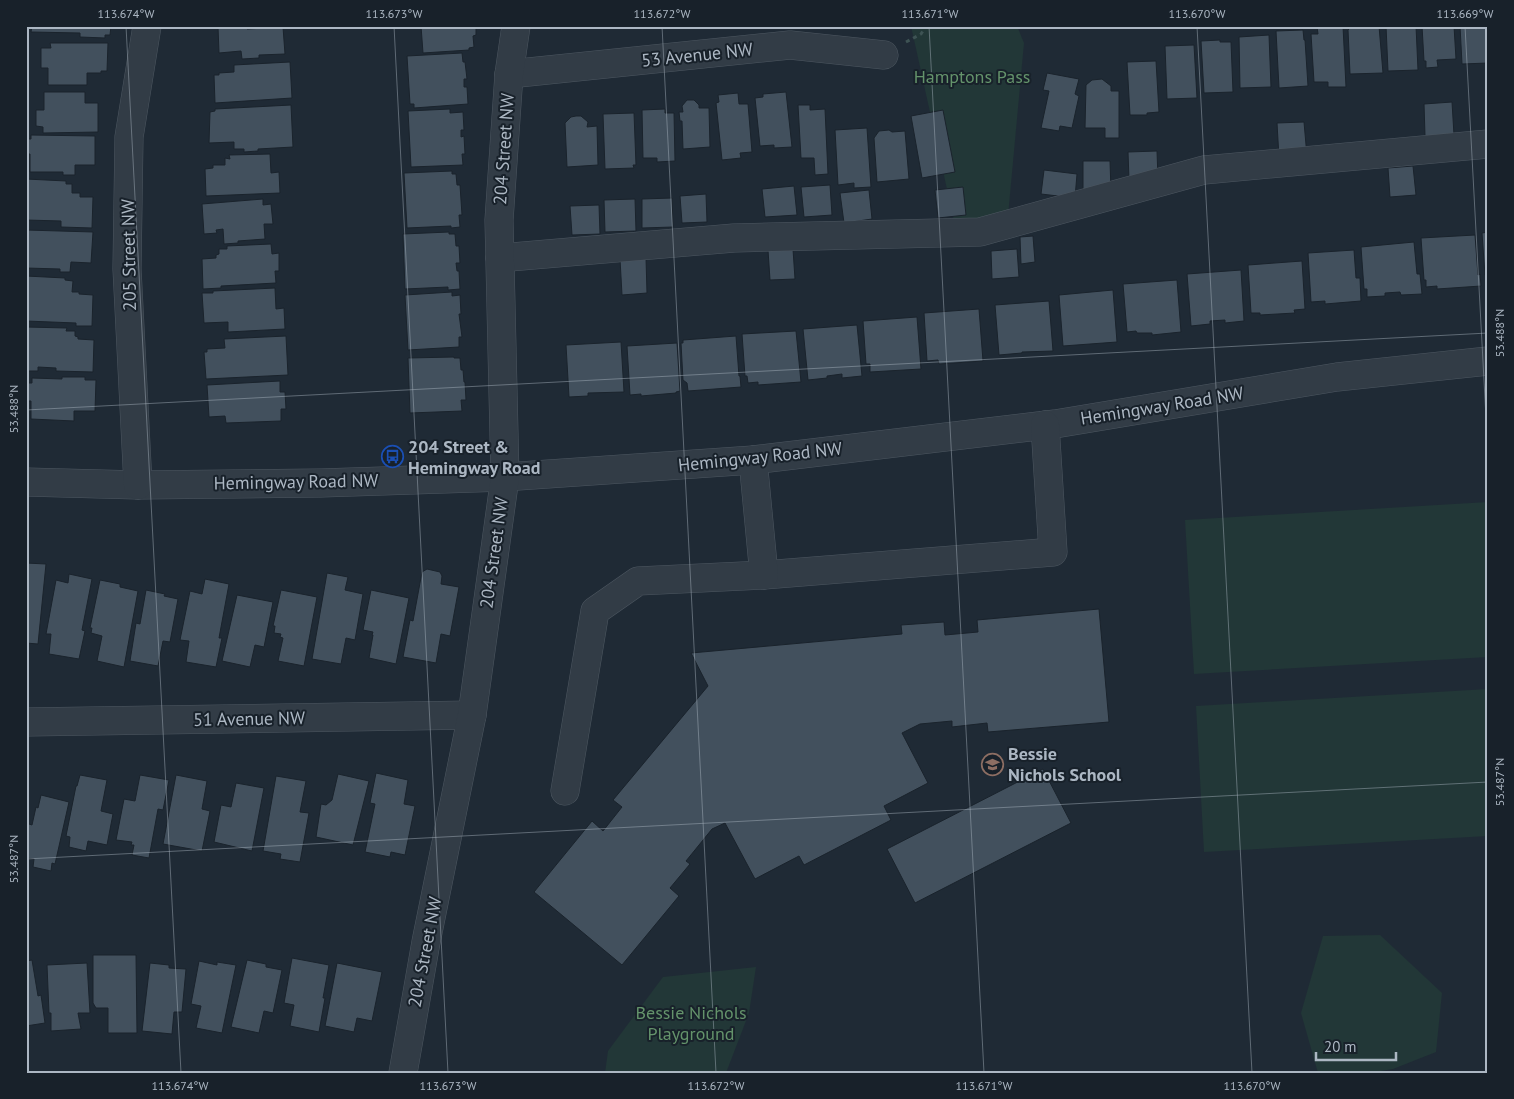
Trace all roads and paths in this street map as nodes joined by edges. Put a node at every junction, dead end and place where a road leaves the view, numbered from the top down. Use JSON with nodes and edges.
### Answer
{"nodes":[{"id":1,"x":148,"y":26,"type":"edge"},
{"id":2,"x":516,"y":26,"type":"edge"},
{"id":3,"x":884,"y":55,"type":"dead end"},
{"id":4,"x":509,"y":74,"type":"junction"},
{"id":5,"x":1488,"y":144,"type":"edge"},
{"id":6,"x":500,"y":258,"type":"junction"},
{"id":7,"x":1488,"y":360,"type":"edge"},
{"id":8,"x":1046,"y":425,"type":"junction"},
{"id":9,"x":753,"y":460,"type":"junction"},
{"id":10,"x":505,"y":477,"type":"junction"},
{"id":11,"x":26,"y":482,"type":"edge"},
{"id":12,"x":138,"y":485,"type":"junction"},
{"id":13,"x":764,"y":575,"type":"junction"},
{"id":14,"x":472,"y":716,"type":"junction"},
{"id":15,"x":26,"y":722,"type":"edge"},
{"id":16,"x":565,"y":790,"type":"dead end"},
{"id":17,"x":403,"y":1073,"type":"edge"}],
"edges":[{"from":1,"to":12,"type":"street","name":"205 Street NW"},
{"from":2,"to":4,"type":"street","name":"204 Street NW"},
{"from":3,"to":4,"type":"street","name":"53 Avenue NW"},
{"from":4,"to":6,"type":"street","name":"204 Street NW"},
{"from":5,"to":6,"type":"street"},
{"from":6,"to":10,"type":"street","name":"204 Street NW"},
{"from":7,"to":8,"type":"street","name":"Hemingway Road NW"},
{"from":8,"to":9,"type":"street","name":"Hemingway Road NW"},
{"from":8,"to":13,"type":"street"},
{"from":9,"to":10,"type":"street","name":"Hemingway Road NW"},
{"from":9,"to":13,"type":"street"},
{"from":10,"to":12,"type":"street","name":"Hemingway Road NW"},
{"from":10,"to":14,"type":"street","name":"204 Street NW"},
{"from":11,"to":12,"type":"street","name":"Hemingway Road NW"},
{"from":13,"to":16,"type":"street"},
{"from":14,"to":15,"type":"street","name":"51 Avenue NW"},
{"from":14,"to":17,"type":"street","name":"204 Street NW"}]}
